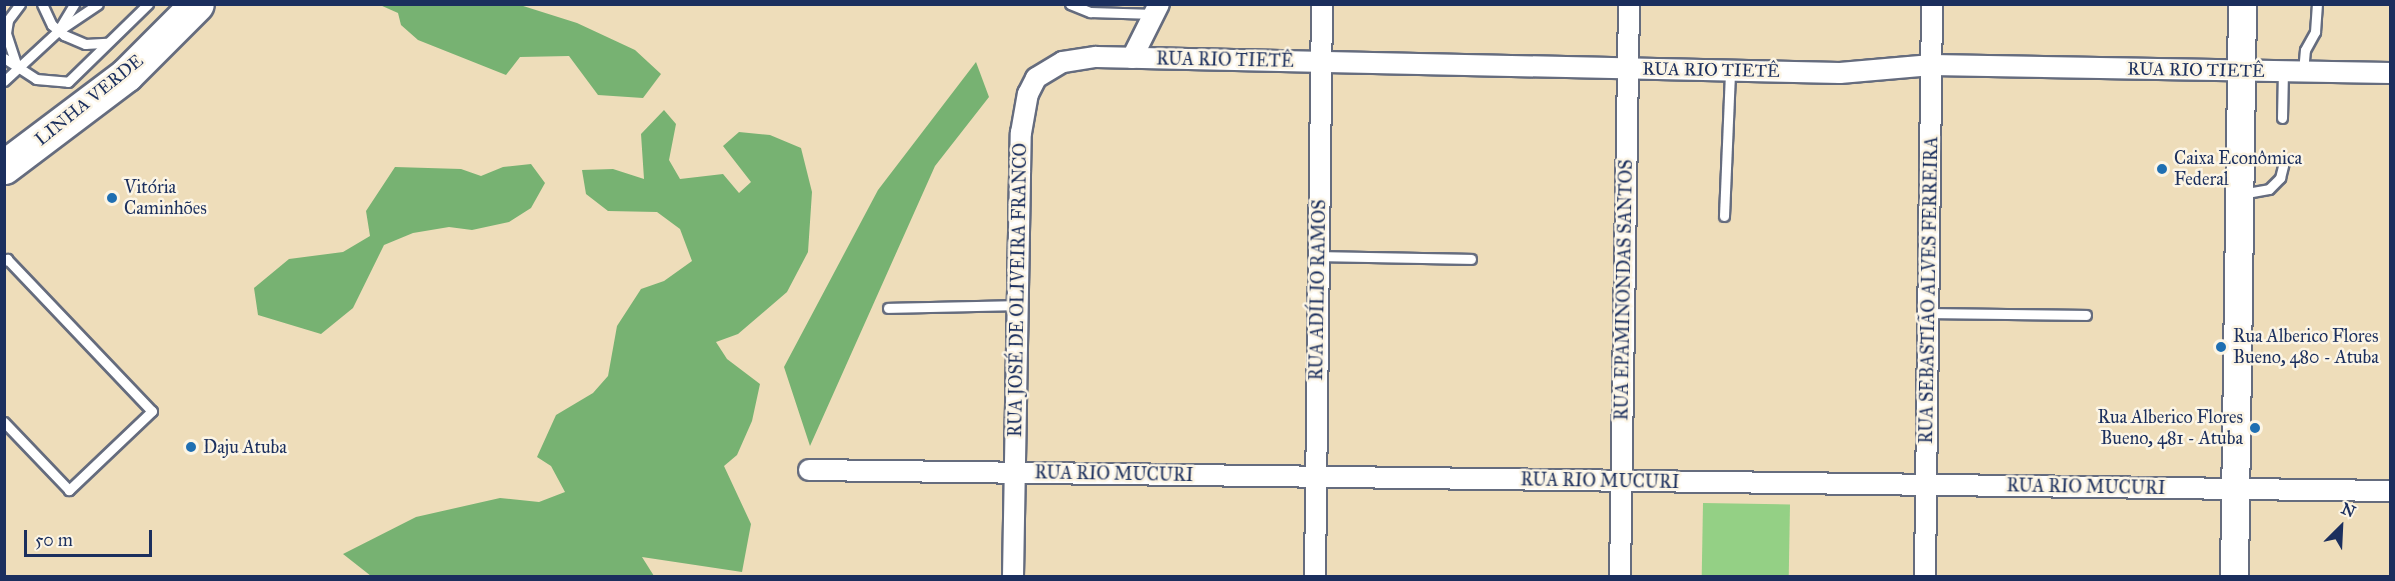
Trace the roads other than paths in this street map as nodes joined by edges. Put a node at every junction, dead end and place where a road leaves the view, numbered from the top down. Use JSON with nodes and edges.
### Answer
{"nodes":[{"id":1,"x":20,"y":4,"type":"edge"},
{"id":2,"x":42,"y":4,"type":"edge"},
{"id":3,"x":75,"y":4,"type":"edge"},
{"id":4,"x":98,"y":4,"type":"edge"},
{"id":5,"x":148,"y":4,"type":"edge"},
{"id":6,"x":197,"y":4,"type":"edge"},
{"id":7,"x":1070,"y":4,"type":"edge"},
{"id":8,"x":1322,"y":4,"type":"edge"},
{"id":9,"x":1629,"y":4,"type":"edge"},
{"id":10,"x":1932,"y":4,"type":"edge"},
{"id":11,"x":2242,"y":4,"type":"edge"},
{"id":12,"x":2317,"y":4,"type":"edge"},
{"id":13,"x":1157,"y":9,"type":"edge"},
{"id":14,"x":58,"y":31,"type":"junction"},
{"id":15,"x":107,"y":43,"type":"junction"},
{"id":16,"x":4,"y":58,"type":"edge"},
{"id":17,"x":1132,"y":58,"type":"junction"},
{"id":18,"x":1321,"y":62,"type":"junction"},
{"id":19,"x":1932,"y":65,"type":"junction"},
{"id":20,"x":20,"y":68,"type":"junction"},
{"id":21,"x":1628,"y":68,"type":"junction"},
{"id":22,"x":1730,"y":70,"type":"junction"},
{"id":23,"x":2241,"y":70,"type":"junction"},
{"id":24,"x":2283,"y":71,"type":"junction"},
{"id":25,"x":2303,"y":72,"type":"junction"},
{"id":26,"x":2391,"y":73,"type":"edge"},
{"id":27,"x":1036,"y":78,"type":"joint"},
{"id":28,"x":4,"y":81,"type":"edge"},
{"id":29,"x":2282,"y":118,"type":"dead end"},
{"id":30,"x":2284,"y":162,"type":"dead end"},
{"id":31,"x":4,"y":167,"type":"edge"},
{"id":32,"x":2239,"y":195,"type":"junction"},
{"id":33,"x":1724,"y":216,"type":"dead end"},
{"id":34,"x":1319,"y":256,"type":"junction"},
{"id":35,"x":1471,"y":259,"type":"dead end"},
{"id":36,"x":4,"y":261,"type":"edge"},
{"id":37,"x":1018,"y":305,"type":"junction"},
{"id":38,"x":888,"y":308,"type":"dead end"},
{"id":39,"x":1928,"y":312,"type":"junction"},
{"id":40,"x":2086,"y":315,"type":"dead end"},
{"id":41,"x":4,"y":422,"type":"edge"},
{"id":42,"x":809,"y":470,"type":"dead end"},
{"id":43,"x":1015,"y":473,"type":"junction"},
{"id":44,"x":1316,"y":477,"type":"junction"},
{"id":45,"x":1622,"y":481,"type":"junction"},
{"id":46,"x":1926,"y":485,"type":"junction"},
{"id":47,"x":2235,"y":489,"type":"junction"},
{"id":48,"x":2391,"y":491,"type":"edge"},
{"id":49,"x":1013,"y":576,"type":"edge"},
{"id":50,"x":1315,"y":576,"type":"edge"},
{"id":51,"x":1620,"y":576,"type":"edge"},
{"id":52,"x":1925,"y":576,"type":"edge"},
{"id":53,"x":2234,"y":576,"type":"edge"}],
"edges":[{"from":1,"to":20,"type":"lane"},
{"from":2,"to":14,"type":"lane"},
{"from":3,"to":14,"type":"lane"},
{"from":4,"to":14,"type":"lane"},
{"from":5,"to":15,"type":"lane"},
{"from":6,"to":31,"type":"highway","name":"LINHA VERDE"},
{"from":7,"to":13,"type":"lane"},
{"from":8,"to":18,"type":"street","name":"RUA ADÍLIO RAMOS"},
{"from":9,"to":21,"type":"street","name":"RUA EPAMINONDAS SANTOS"},
{"from":10,"to":19,"type":"street","name":"RUA SEBASTIÃO ALVES FERREIRA"},
{"from":11,"to":23,"type":"main road"},
{"from":12,"to":25,"type":"lane"},
{"from":13,"to":17,"type":"street"},
{"from":14,"to":15,"type":"lane"},
{"from":14,"to":20,"type":"lane"},
{"from":15,"to":20,"type":"lane"},
{"from":16,"to":20,"type":"lane"},
{"from":17,"to":18,"type":"street","name":"RUA RIO TIETÊ"},
{"from":17,"to":27,"type":"street","name":"RUA RIO TIETÊ"},
{"from":18,"to":21,"type":"street","name":"RUA RIO TIETÊ"},
{"from":18,"to":34,"type":"street","name":"RUA ADÍLIO RAMOS"},
{"from":19,"to":22,"type":"street","name":"RUA RIO TIETÊ"},
{"from":19,"to":23,"type":"street","name":"RUA RIO TIETÊ"},
{"from":19,"to":39,"type":"street","name":"RUA SEBASTIÃO ALVES FERREIRA"},
{"from":20,"to":28,"type":"lane"},
{"from":21,"to":22,"type":"street","name":"RUA RIO TIETÊ"},
{"from":21,"to":45,"type":"street","name":"RUA EPAMINONDAS SANTOS"},
{"from":22,"to":33,"type":"lane"},
{"from":23,"to":24,"type":"street","name":"RUA RIO TIETÊ"},
{"from":23,"to":32,"type":"main road"},
{"from":24,"to":25,"type":"street","name":"RUA RIO TIETÊ"},
{"from":24,"to":29,"type":"lane"},
{"from":25,"to":26,"type":"street","name":"RUA RIO TIETÊ"},
{"from":27,"to":37,"type":"street","name":"RUA JOSÉ DE OLIVEIRA FRANCO"},
{"from":30,"to":32,"type":"lane"},
{"from":32,"to":47,"type":"main road"},
{"from":34,"to":35,"type":"lane"},
{"from":34,"to":44,"type":"street","name":"RUA ADÍLIO RAMOS"},
{"from":36,"to":41,"type":"lane"},
{"from":37,"to":38,"type":"lane"},
{"from":37,"to":43,"type":"street","name":"RUA JOSÉ DE OLIVEIRA FRANCO"},
{"from":39,"to":40,"type":"lane"},
{"from":39,"to":46,"type":"street","name":"RUA SEBASTIÃO ALVES FERREIRA"},
{"from":42,"to":43,"type":"street","name":"RUA RIO MUCURI"},
{"from":43,"to":44,"type":"street","name":"RUA RIO MUCURI"},
{"from":43,"to":49,"type":"street","name":"RUA JOSÉ DE OLIVEIRA FRANCO"},
{"from":44,"to":45,"type":"street","name":"RUA RIO MUCURI"},
{"from":44,"to":50,"type":"street","name":"RUA ADÍLIO RAMOS"},
{"from":45,"to":46,"type":"street","name":"RUA RIO MUCURI"},
{"from":45,"to":51,"type":"street","name":"RUA EPAMINONDAS SANTOS"},
{"from":46,"to":47,"type":"street","name":"RUA RIO MUCURI"},
{"from":46,"to":52,"type":"street","name":"RUA SEBASTIÃO ALVES FERREIRA"},
{"from":47,"to":48,"type":"street","name":"RUA RIO MUCURI"},
{"from":47,"to":53,"type":"main road"}]}
